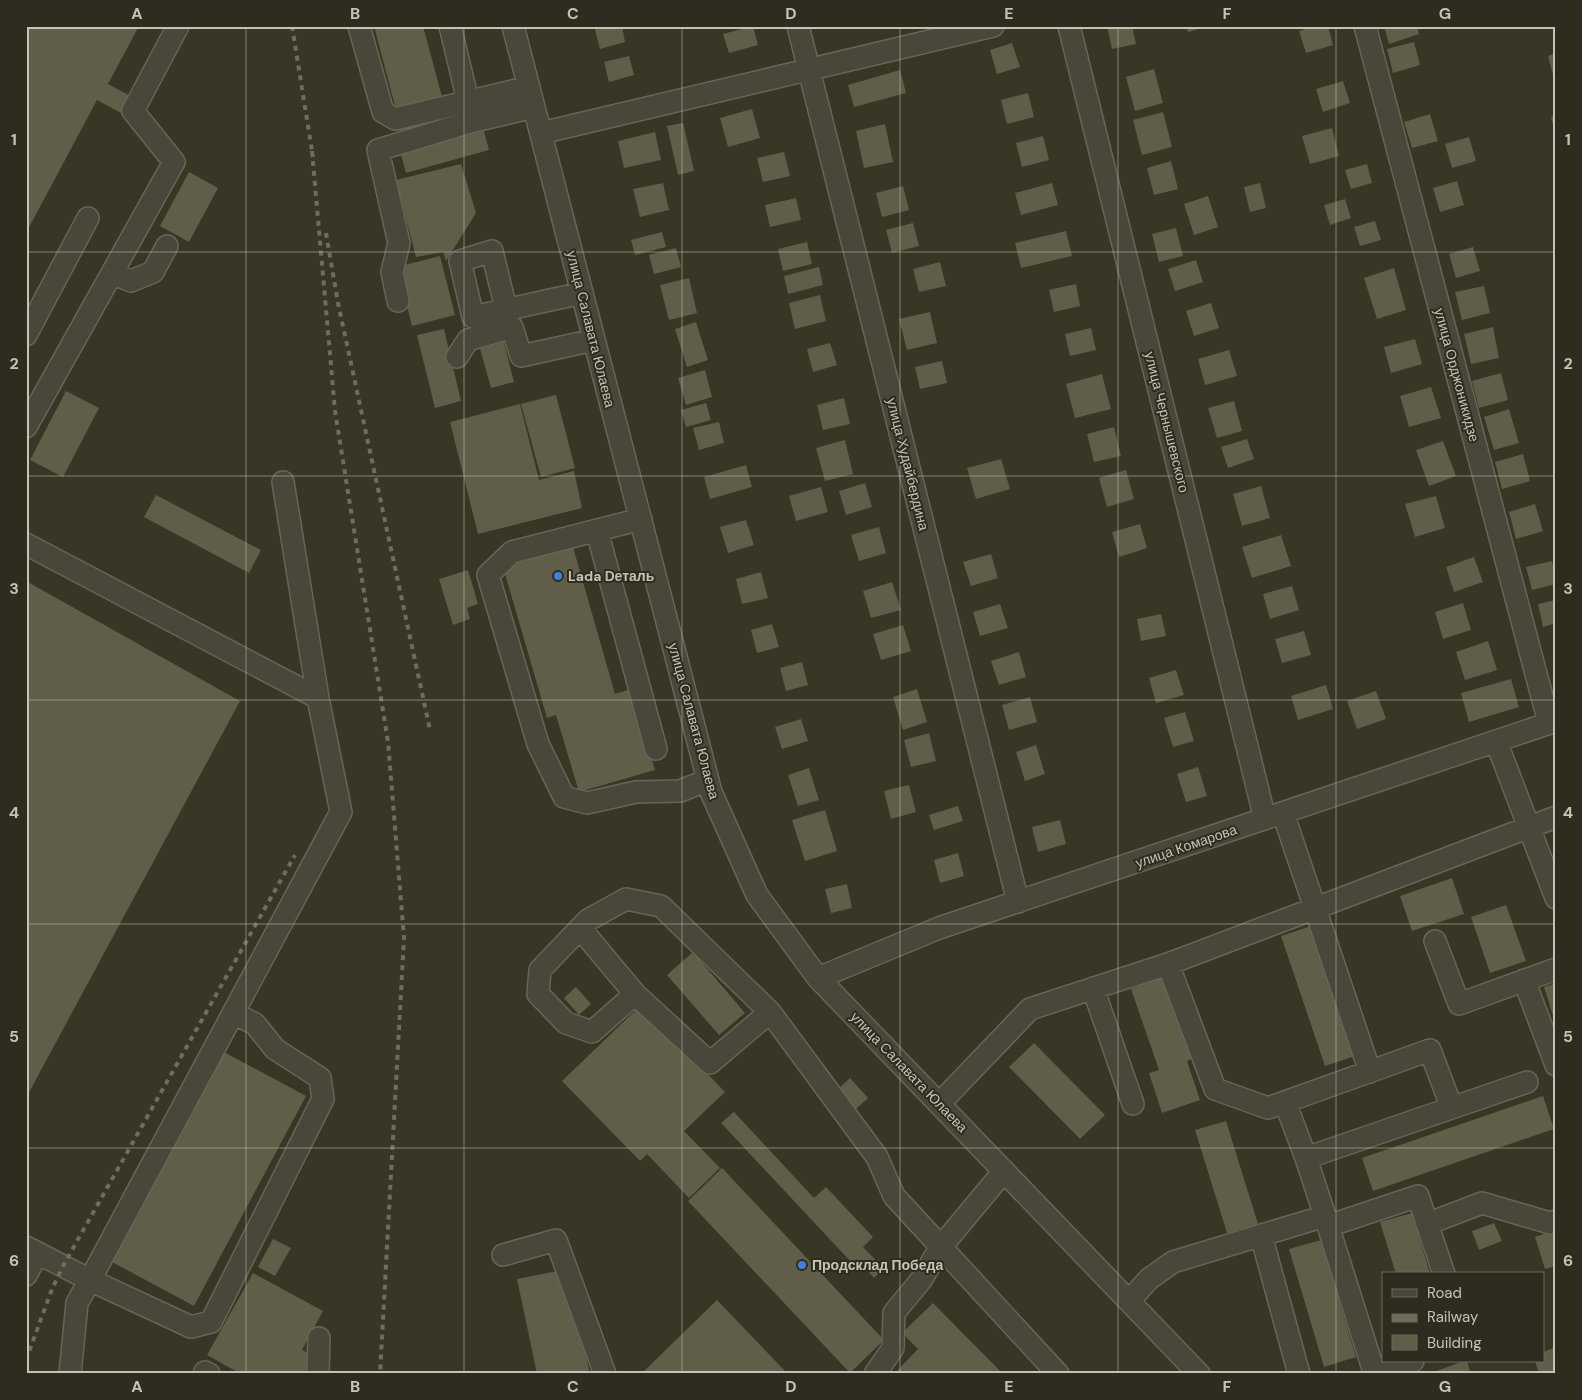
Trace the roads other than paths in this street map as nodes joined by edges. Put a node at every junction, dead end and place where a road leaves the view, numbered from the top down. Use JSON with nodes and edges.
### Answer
{"nodes":[{"id":1,"x":178,"y":26,"type":"edge"},
{"id":2,"x":359,"y":26,"type":"edge"},
{"id":3,"x":450,"y":26,"type":"edge"},
{"id":4,"x":513,"y":26,"type":"edge"},
{"id":5,"x":798,"y":26,"type":"edge"},
{"id":6,"x":993,"y":26,"type":"edge"},
{"id":7,"x":1069,"y":26,"type":"edge"},
{"id":8,"x":1366,"y":26,"type":"edge"},
{"id":9,"x":809,"y":69,"type":"junction"},
{"id":10,"x":532,"y":97,"type":"junction"},
{"id":11,"x":468,"y":101,"type":"junction"},
{"id":12,"x":541,"y":133,"type":"junction"},
{"id":13,"x":88,"y":218,"type":"dead end"},
{"id":14,"x":167,"y":246,"type":"dead end"},
{"id":15,"x":112,"y":273,"type":"junction"},
{"id":16,"x":582,"y":293,"type":"junction"},
{"id":17,"x":398,"y":301,"type":"dead end"},
{"id":18,"x":506,"y":309,"type":"dead end"},
{"id":19,"x":26,"y":335,"type":"edge"},
{"id":20,"x":594,"y":340,"type":"junction"},
{"id":21,"x":458,"y":357,"type":"dead end"},
{"id":22,"x":26,"y":427,"type":"edge"},
{"id":23,"x":283,"y":482,"type":"dead end"},
{"id":24,"x":640,"y":520,"type":"junction"},
{"id":25,"x":597,"y":531,"type":"junction"},
{"id":26,"x":26,"y":544,"type":"edge"},
{"id":27,"x":318,"y":698,"type":"junction"},
{"id":28,"x":1552,"y":722,"type":"edge"},
{"id":29,"x":1496,"y":741,"type":"junction"},
{"id":30,"x":656,"y":749,"type":"dead end"},
{"id":31,"x":708,"y":780,"type":"junction"},
{"id":32,"x":1274,"y":816,"type":"junction"},
{"id":33,"x":1556,"y":817,"type":"edge"},
{"id":34,"x":1528,"y":826,"type":"junction"},
{"id":35,"x":1556,"y":898,"type":"edge"},
{"id":36,"x":1018,"y":902,"type":"junction"},
{"id":37,"x":1315,"y":907,"type":"junction"},
{"id":38,"x":580,"y":928,"type":"junction"},
{"id":39,"x":1435,"y":941,"type":"dead end"},
{"id":40,"x":1168,"y":964,"type":"junction"},
{"id":41,"x":1556,"y":969,"type":"edge"},
{"id":42,"x":818,"y":978,"type":"junction"},
{"id":43,"x":1524,"y":980,"type":"junction"},
{"id":44,"x":1093,"y":988,"type":"junction"},
{"id":45,"x":635,"y":994,"type":"junction"},
{"id":46,"x":770,"y":1012,"type":"junction"},
{"id":47,"x":233,"y":1013,"type":"junction"},
{"id":48,"x":1556,"y":1065,"type":"edge"},
{"id":49,"x":1370,"y":1072,"type":"junction"},
{"id":50,"x":1527,"y":1082,"type":"dead end"},
{"id":51,"x":1285,"y":1102,"type":"junction"},
{"id":52,"x":939,"y":1104,"type":"junction"},
{"id":53,"x":1133,"y":1104,"type":"dead end"},
{"id":54,"x":1451,"y":1106,"type":"junction"},
{"id":55,"x":1306,"y":1158,"type":"junction"},
{"id":56,"x":1004,"y":1171,"type":"junction"},
{"id":57,"x":1327,"y":1221,"type":"junction"},
{"id":58,"x":1556,"y":1221,"type":"edge"},
{"id":59,"x":1427,"y":1224,"type":"junction"},
{"id":60,"x":1261,"y":1235,"type":"junction"},
{"id":61,"x":940,"y":1248,"type":"junction"},
{"id":62,"x":32,"y":1250,"type":"edge"},
{"id":63,"x":503,"y":1256,"type":"dead end"},
{"id":64,"x":1443,"y":1272,"type":"edge"},
{"id":65,"x":26,"y":1275,"type":"edge"},
{"id":66,"x":90,"y":1280,"type":"junction"},
{"id":67,"x":1128,"y":1301,"type":"junction"},
{"id":68,"x":319,"y":1338,"type":"dead end"},
{"id":69,"x":1410,"y":1362,"type":"edge"},
{"id":70,"x":1372,"y":1373,"type":"edge"},
{"id":71,"x":70,"y":1374,"type":"edge"},
{"id":72,"x":204,"y":1374,"type":"edge"},
{"id":73,"x":209,"y":1374,"type":"edge"},
{"id":74,"x":318,"y":1374,"type":"edge"},
{"id":75,"x":605,"y":1374,"type":"edge"},
{"id":76,"x":875,"y":1374,"type":"edge"},
{"id":77,"x":1058,"y":1374,"type":"edge"},
{"id":78,"x":1198,"y":1374,"type":"edge"},
{"id":79,"x":1299,"y":1374,"type":"edge"}],
"edges":[{"from":1,"to":15,"type":"street"},
{"from":2,"to":11,"type":"street"},
{"from":3,"to":11,"type":"street"},
{"from":4,"to":10,"type":"street","name":"улица Салавата Юлаева"},
{"from":5,"to":9,"type":"street","name":"улица Худайбердина"},
{"from":6,"to":9,"type":"street"},
{"from":7,"to":32,"type":"street","name":"улица Чернышевского"},
{"from":8,"to":28,"type":"street","name":"улица Орджоникидзе"},
{"from":9,"to":12,"type":"street"},
{"from":9,"to":36,"type":"street","name":"улица Худайбердина"},
{"from":10,"to":11,"type":"street"},
{"from":10,"to":12,"type":"street","name":"улица Салавата Юлаева"},
{"from":10,"to":17,"type":"street"},
{"from":12,"to":16,"type":"street","name":"улица Салавата Юлаева"},
{"from":13,"to":19,"type":"street"},
{"from":14,"to":15,"type":"street"},
{"from":15,"to":22,"type":"street"},
{"from":16,"to":18,"type":"street"},
{"from":16,"to":20,"type":"street","name":"улица Салавата Юлаева"},
{"from":20,"to":21,"type":"street"},
{"from":20,"to":24,"type":"street","name":"улица Салавата Юлаева"},
{"from":23,"to":27,"type":"street"},
{"from":24,"to":25,"type":"street"},
{"from":24,"to":31,"type":"street","name":"улица Салавата Юлаева"},
{"from":25,"to":30,"type":"street"},
{"from":25,"to":31,"type":"street"},
{"from":26,"to":27,"type":"street"},
{"from":27,"to":47,"type":"street"},
{"from":28,"to":29,"type":"street","name":"улица Комарова"},
{"from":29,"to":32,"type":"street","name":"улица Комарова"},
{"from":29,"to":34,"type":"street"},
{"from":31,"to":42,"type":"street","name":"улица Салавата Юлаева"},
{"from":32,"to":36,"type":"street","name":"улица Комарова"},
{"from":32,"to":37,"type":"street","name":"улица Чернышевского"},
{"from":33,"to":34,"type":"street"},
{"from":34,"to":35,"type":"street"},
{"from":34,"to":37,"type":"street"},
{"from":36,"to":42,"type":"street","name":"улица Комарова"},
{"from":37,"to":40,"type":"street"},
{"from":37,"to":49,"type":"street","name":"улица Чернышевского"},
{"from":38,"to":45,"type":"street"},
{"from":38,"to":45,"type":"street"},
{"from":38,"to":46,"type":"street"},
{"from":39,"to":43,"type":"street"},
{"from":40,"to":44,"type":"street"},
{"from":40,"to":51,"type":"street"},
{"from":41,"to":43,"type":"street"},
{"from":42,"to":52,"type":"street","name":"улица Салавата Юлаева"},
{"from":43,"to":48,"type":"street"},
{"from":44,"to":52,"type":"street"},
{"from":44,"to":53,"type":"street"},
{"from":45,"to":46,"type":"street"},
{"from":46,"to":61,"type":"street"},
{"from":47,"to":66,"type":"street"},
{"from":47,"to":66,"type":"street"},
{"from":49,"to":51,"type":"street"},
{"from":49,"to":54,"type":"street"},
{"from":50,"to":54,"type":"street"},
{"from":51,"to":55,"type":"street"},
{"from":52,"to":56,"type":"street","name":"улица Салавата Юлаева"},
{"from":54,"to":55,"type":"street"},
{"from":55,"to":57,"type":"street"},
{"from":56,"to":61,"type":"street"},
{"from":56,"to":67,"type":"street","name":"улица Салавата Юлаева"},
{"from":57,"to":59,"type":"street"},
{"from":57,"to":60,"type":"street"},
{"from":57,"to":70,"type":"street"},
{"from":58,"to":59,"type":"street"},
{"from":59,"to":64,"type":"street"},
{"from":60,"to":67,"type":"street"},
{"from":60,"to":79,"type":"street"},
{"from":61,"to":76,"type":"street"},
{"from":61,"to":77,"type":"street"},
{"from":62,"to":65,"type":"street"},
{"from":62,"to":66,"type":"street"},
{"from":63,"to":75,"type":"street"},
{"from":66,"to":71,"type":"street"},
{"from":67,"to":78,"type":"street","name":"улица Салавата Юлаева"},
{"from":68,"to":74,"type":"street"},
{"from":69,"to":70,"type":"street"},
{"from":72,"to":73,"type":"street"}]}
